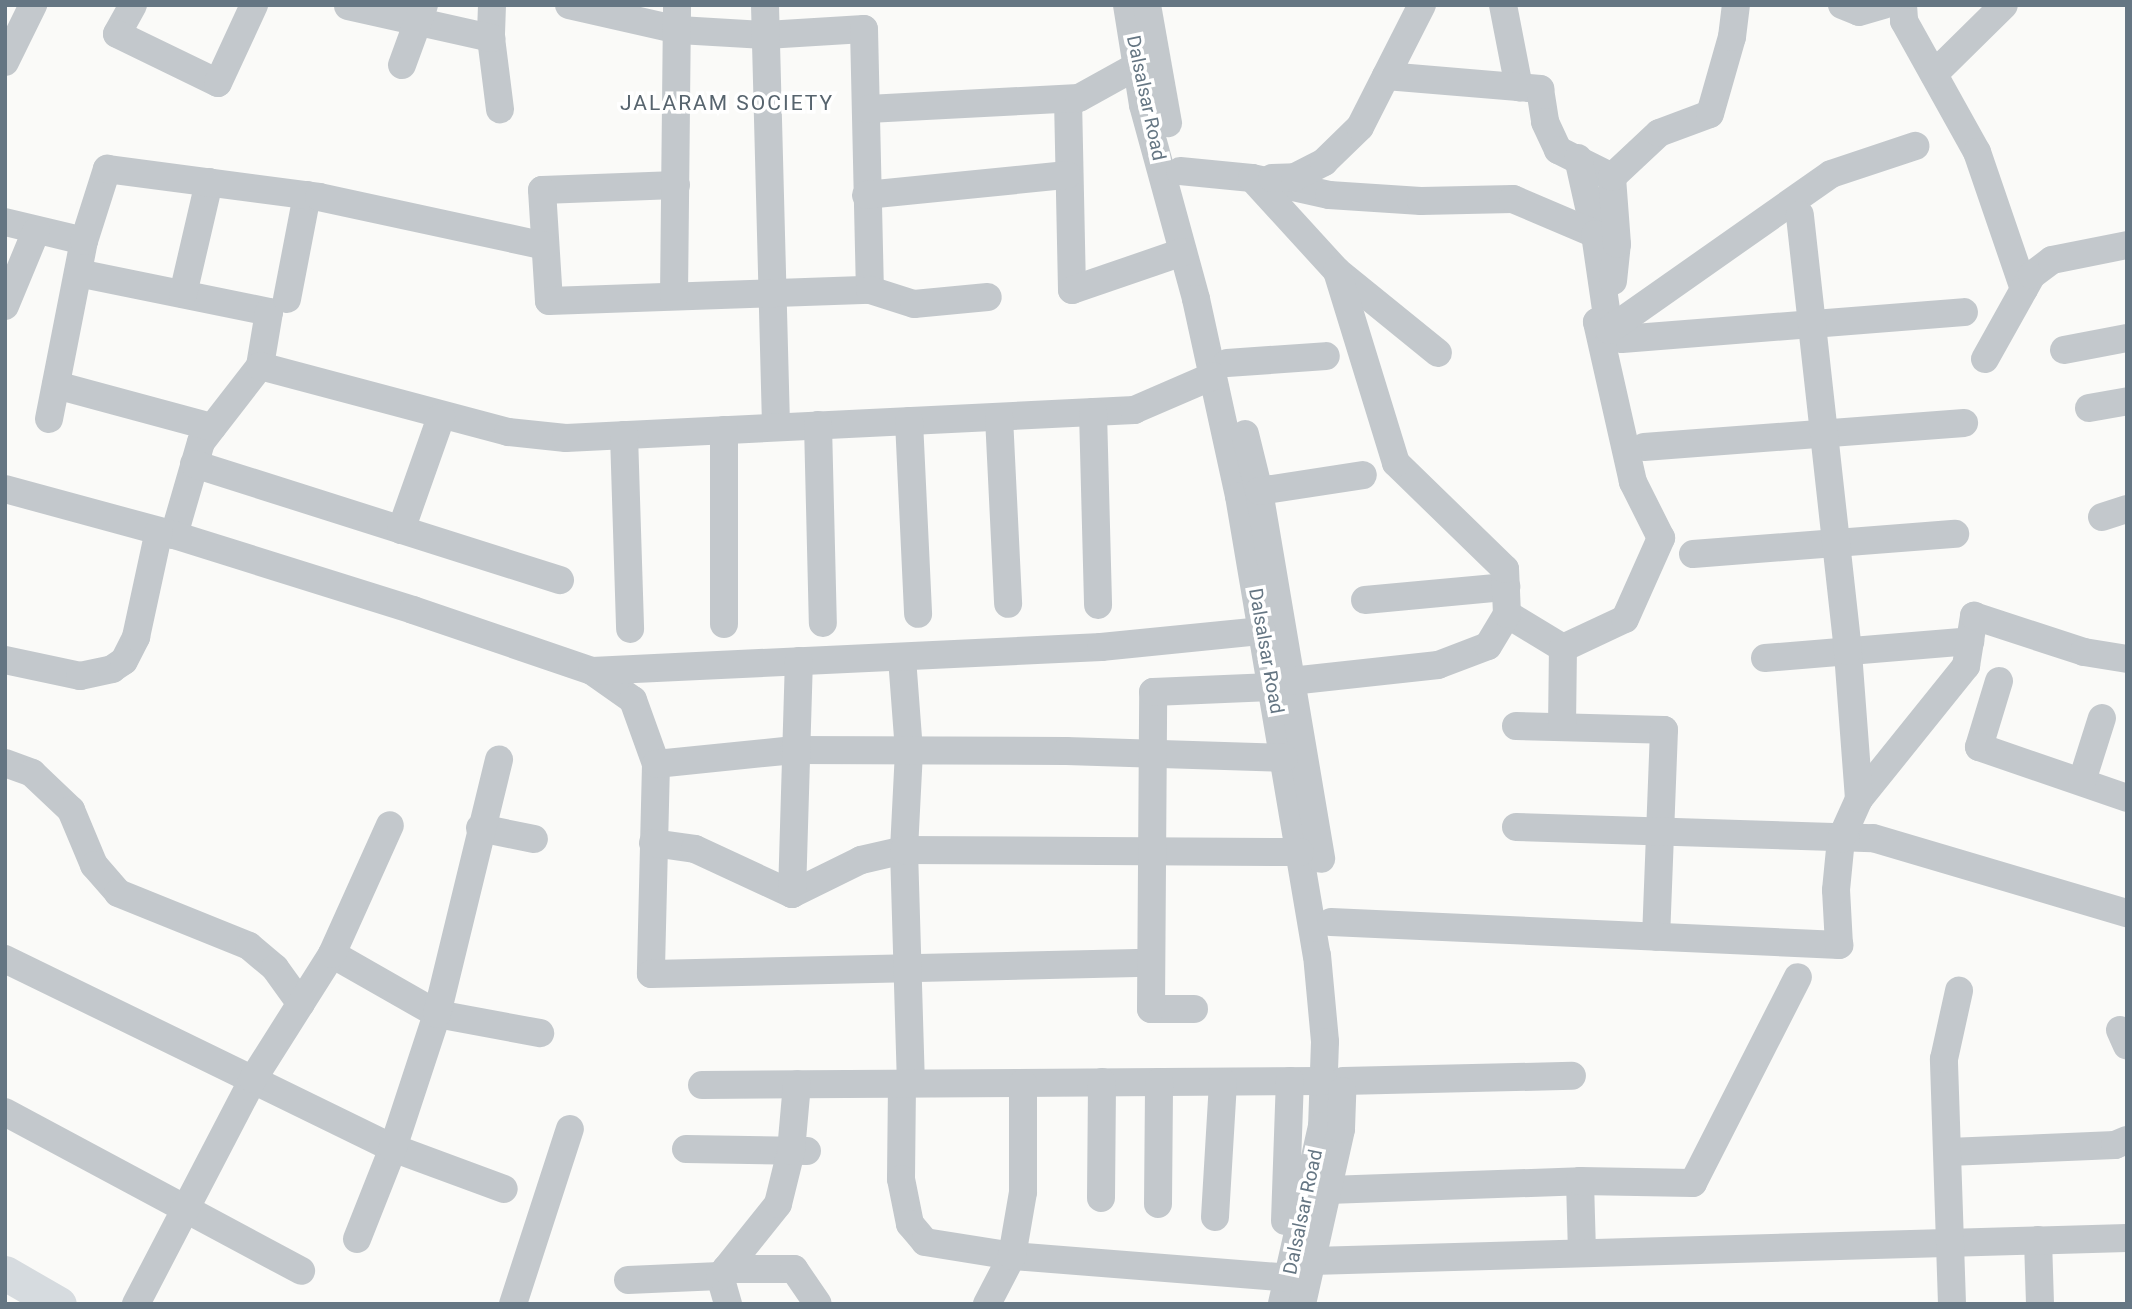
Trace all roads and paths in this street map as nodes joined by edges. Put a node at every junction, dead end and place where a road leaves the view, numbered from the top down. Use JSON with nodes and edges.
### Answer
{"nodes":[{"id":1,"x":33,"y":5,"type":"edge"},
{"id":2,"x":133,"y":5,"type":"edge"},
{"id":3,"x":254,"y":5,"type":"edge"},
{"id":4,"x":492,"y":5,"type":"edge"},
{"id":5,"x":569,"y":5,"type":"edge"},
{"id":6,"x":765,"y":5,"type":"edge"},
{"id":7,"x":1127,"y":5,"type":"edge"},
{"id":8,"x":1147,"y":5,"type":"edge"},
{"id":9,"x":1422,"y":5,"type":"edge"},
{"id":10,"x":1503,"y":5,"type":"edge"},
{"id":11,"x":1736,"y":5,"type":"edge"},
{"id":12,"x":1842,"y":5,"type":"edge"},
{"id":13,"x":1884,"y":5,"type":"edge"},
{"id":14,"x":1903,"y":5,"type":"edge"},
{"id":15,"x":2004,"y":5,"type":"edge"},
{"id":16,"x":348,"y":6,"type":"edge"},
{"id":17,"x":422,"y":12,"type":"edge"},
{"id":18,"x":678,"y":18,"type":"edge"},
{"id":19,"x":766,"y":34,"type":"junction"},
{"id":20,"x":491,"y":38,"type":"junction"},
{"id":21,"x":5,"y":62,"type":"edge"},
{"id":22,"x":402,"y":65,"type":"dead end"},
{"id":23,"x":1137,"y":66,"type":"junction"},
{"id":24,"x":1934,"y":74,"type":"junction"},
{"id":25,"x":1386,"y":76,"type":"junction"},
{"id":26,"x":1519,"y":87,"type":"junction"},
{"id":27,"x":1068,"y":99,"type":"junction"},
{"id":28,"x":500,"y":109,"type":"dead end"},
{"id":29,"x":868,"y":110,"type":"junction"},
{"id":30,"x":1915,"y":146,"type":"dead end"},
{"id":31,"x":1578,"y":158,"type":"junction"},
{"id":32,"x":1180,"y":171,"type":"junction"},
{"id":33,"x":1068,"y":175,"type":"junction"},
{"id":34,"x":1612,"y":177,"type":"junction"},
{"id":35,"x":1252,"y":178,"type":"junction"},
{"id":36,"x":209,"y":183,"type":"junction"},
{"id":37,"x":676,"y":185,"type":"junction"},
{"id":38,"x":307,"y":195,"type":"junction"},
{"id":39,"x":866,"y":195,"type":"junction"},
{"id":40,"x":1800,"y":215,"type":"dead end"},
{"id":41,"x":5,"y":222,"type":"edge"},
{"id":42,"x":36,"y":231,"type":"junction"},
{"id":43,"x":1595,"y":234,"type":"junction"},
{"id":44,"x":84,"y":241,"type":"junction"},
{"id":45,"x":2127,"y":245,"type":"edge"},
{"id":46,"x":545,"y":246,"type":"junction"},
{"id":47,"x":1184,"y":252,"type":"junction"},
{"id":48,"x":1337,"y":271,"type":"junction"},
{"id":49,"x":78,"y":273,"type":"junction"},
{"id":50,"x":2024,"y":289,"type":"junction"},
{"id":51,"x":870,"y":290,"type":"junction"},
{"id":52,"x":774,"y":292,"type":"junction"},
{"id":53,"x":183,"y":294,"type":"junction"},
{"id":54,"x":674,"y":296,"type":"junction"},
{"id":55,"x":988,"y":297,"type":"dead end"},
{"id":56,"x":287,"y":299,"type":"dead end"},
{"id":57,"x":5,"y":306,"type":"edge"},
{"id":58,"x":1964,"y":312,"type":"dead end"},
{"id":59,"x":1812,"y":327,"type":"junction"},
{"id":60,"x":1616,"y":334,"type":"junction"},
{"id":61,"x":2127,"y":338,"type":"edge"},
{"id":62,"x":2064,"y":350,"type":"dead end"},
{"id":63,"x":1438,"y":353,"type":"dead end"},
{"id":64,"x":1326,"y":356,"type":"dead end"},
{"id":65,"x":1985,"y":359,"type":"dead end"},
{"id":66,"x":260,"y":366,"type":"junction"},
{"id":67,"x":1220,"y":369,"type":"junction"},
{"id":68,"x":56,"y":384,"type":"junction"},
{"id":69,"x":2127,"y":401,"type":"edge"},
{"id":70,"x":2089,"y":408,"type":"dead end"},
{"id":71,"x":1093,"y":412,"type":"junction"},
{"id":72,"x":441,"y":416,"type":"junction"},
{"id":73,"x":999,"y":416,"type":"junction"},
{"id":74,"x":49,"y":419,"type":"dead end"},
{"id":75,"x":909,"y":421,"type":"junction"},
{"id":76,"x":1964,"y":424,"type":"dead end"},
{"id":77,"x":818,"y":425,"type":"junction"},
{"id":78,"x":776,"y":427,"type":"junction"},
{"id":79,"x":212,"y":428,"type":"junction"},
{"id":80,"x":724,"y":430,"type":"junction"},
{"id":81,"x":1824,"y":434,"type":"junction"},
{"id":82,"x":624,"y":435,"type":"junction"},
{"id":83,"x":1644,"y":447,"type":"dead end"},
{"id":84,"x":194,"y":464,"type":"junction"},
{"id":85,"x":1363,"y":475,"type":"dead end"},
{"id":86,"x":5,"y":489,"type":"edge"},
{"id":87,"x":1259,"y":491,"type":"junction"},
{"id":88,"x":401,"y":530,"type":"junction"},
{"id":89,"x":167,"y":533,"type":"junction"},
{"id":90,"x":1955,"y":534,"type":"dead end"},
{"id":91,"x":1836,"y":543,"type":"junction"},
{"id":92,"x":1693,"y":554,"type":"dead end"},
{"id":93,"x":560,"y":580,"type":"dead end"},
{"id":94,"x":1365,"y":600,"type":"dead end"},
{"id":95,"x":1506,"y":600,"type":"junction"},
{"id":96,"x":1008,"y":604,"type":"dead end"},
{"id":97,"x":1098,"y":605,"type":"dead end"},
{"id":98,"x":918,"y":614,"type":"dead end"},
{"id":99,"x":823,"y":623,"type":"dead end"},
{"id":100,"x":724,"y":624,"type":"dead end"},
{"id":101,"x":630,"y":629,"type":"dead end"},
{"id":102,"x":1262,"y":631,"type":"junction"},
{"id":103,"x":1969,"y":641,"type":"junction"},
{"id":104,"x":1563,"y":648,"type":"junction"},
{"id":105,"x":1848,"y":651,"type":"junction"},
{"id":106,"x":902,"y":658,"type":"junction"},
{"id":107,"x":1765,"y":658,"type":"dead end"},
{"id":108,"x":2127,"y":659,"type":"edge"},
{"id":109,"x":5,"y":660,"type":"edge"},
{"id":110,"x":799,"y":661,"type":"junction"},
{"id":111,"x":592,"y":671,"type":"junction"},
{"id":112,"x":1999,"y":681,"type":"dead end"},
{"id":113,"x":1281,"y":684,"type":"junction"},
{"id":114,"x":2102,"y":718,"type":"dead end"},
{"id":115,"x":1516,"y":726,"type":"dead end"},
{"id":116,"x":1562,"y":727,"type":"junction"},
{"id":117,"x":794,"y":750,"type":"junction"},
{"id":118,"x":909,"y":751,"type":"junction"},
{"id":119,"x":1155,"y":754,"type":"junction"},
{"id":120,"x":1284,"y":758,"type":"junction"},
{"id":121,"x":499,"y":759,"type":"dead end"},
{"id":122,"x":5,"y":763,"type":"edge"},
{"id":123,"x":656,"y":764,"type":"junction"},
{"id":124,"x":2082,"y":781,"type":"junction"},
{"id":125,"x":2127,"y":798,"type":"edge"},
{"id":126,"x":1859,"y":799,"type":"junction"},
{"id":127,"x":390,"y":825,"type":"dead end"},
{"id":128,"x":1516,"y":827,"type":"dead end"},
{"id":129,"x":480,"y":828,"type":"junction"},
{"id":130,"x":1662,"y":831,"type":"junction"},
{"id":131,"x":534,"y":839,"type":"dead end"},
{"id":132,"x":1842,"y":839,"type":"junction"},
{"id":133,"x":653,"y":843,"type":"junction"},
{"id":134,"x":904,"y":850,"type":"junction"},
{"id":135,"x":1153,"y":850,"type":"junction"},
{"id":136,"x":1300,"y":852,"type":"junction"},
{"id":137,"x":792,"y":894,"type":"junction"},
{"id":138,"x":2127,"y":913,"type":"edge"},
{"id":139,"x":1331,"y":922,"type":"junction"},
{"id":140,"x":1656,"y":936,"type":"junction"},
{"id":141,"x":332,"y":954,"type":"junction"},
{"id":142,"x":5,"y":958,"type":"edge"},
{"id":143,"x":1148,"y":963,"type":"junction"},
{"id":144,"x":910,"y":968,"type":"junction"},
{"id":145,"x":1798,"y":977,"type":"dead end"},
{"id":146,"x":1959,"y":991,"type":"dead end"},
{"id":147,"x":301,"y":1004,"type":"junction"},
{"id":148,"x":1194,"y":1009,"type":"dead end"},
{"id":149,"x":436,"y":1014,"type":"junction"},
{"id":150,"x":540,"y":1033,"type":"dead end"},
{"id":151,"x":1573,"y":1076,"type":"dead end"},
{"id":152,"x":253,"y":1079,"type":"junction"},
{"id":153,"x":1290,"y":1081,"type":"junction"},
{"id":154,"x":1333,"y":1081,"type":"junction"},
{"id":155,"x":1102,"y":1082,"type":"junction"},
{"id":156,"x":1158,"y":1082,"type":"junction"},
{"id":157,"x":1223,"y":1082,"type":"junction"},
{"id":158,"x":906,"y":1083,"type":"junction"},
{"id":159,"x":1023,"y":1083,"type":"junction"},
{"id":160,"x":797,"y":1084,"type":"junction"},
{"id":161,"x":702,"y":1085,"type":"dead end"},
{"id":162,"x":5,"y":1112,"type":"edge"},
{"id":163,"x":570,"y":1129,"type":"dead end"},
{"id":164,"x":2127,"y":1140,"type":"edge"},
{"id":165,"x":393,"y":1148,"type":"junction"},
{"id":166,"x":686,"y":1149,"type":"dead end"},
{"id":167,"x":799,"y":1151,"type":"junction"},
{"id":168,"x":1948,"y":1152,"type":"junction"},
{"id":169,"x":1580,"y":1181,"type":"junction"},
{"id":170,"x":504,"y":1189,"type":"dead end"},
{"id":171,"x":1328,"y":1190,"type":"junction"},
{"id":172,"x":1101,"y":1198,"type":"dead end"},
{"id":173,"x":1158,"y":1204,"type":"dead end"},
{"id":174,"x":188,"y":1210,"type":"junction"},
{"id":175,"x":1215,"y":1217,"type":"dead end"},
{"id":176,"x":1285,"y":1221,"type":"dead end"},
{"id":177,"x":2127,"y":1238,"type":"edge"},
{"id":178,"x":357,"y":1239,"type":"dead end"},
{"id":179,"x":2038,"y":1240,"type":"junction"},
{"id":180,"x":1950,"y":1243,"type":"junction"},
{"id":181,"x":1582,"y":1253,"type":"junction"},
{"id":182,"x":1012,"y":1256,"type":"junction"},
{"id":183,"x":1312,"y":1261,"type":"junction"},
{"id":184,"x":301,"y":1271,"type":"dead end"},
{"id":185,"x":723,"y":1272,"type":"junction"},
{"id":186,"x":5,"y":1273,"type":"edge"},
{"id":187,"x":628,"y":1279,"type":"dead end"},
{"id":188,"x":1285,"y":1291,"type":"edge"},
{"id":189,"x":59,"y":1304,"type":"edge"},
{"id":190,"x":136,"y":1304,"type":"edge"},
{"id":191,"x":513,"y":1304,"type":"edge"},
{"id":192,"x":728,"y":1304,"type":"edge"},
{"id":193,"x":818,"y":1304,"type":"edge"},
{"id":194,"x":987,"y":1304,"type":"edge"},
{"id":195,"x":1302,"y":1304,"type":"edge"},
{"id":196,"x":1952,"y":1304,"type":"edge"},
{"id":197,"x":2040,"y":1304,"type":"edge"}],
"edges":[{"from":1,"to":21,"type":"street"},
{"from":2,"to":3,"type":"street"},
{"from":4,"to":20,"type":"street"},
{"from":5,"to":18,"type":"street"},
{"from":6,"to":19,"type":"street"},
{"from":7,"to":23,"type":"street","name":"Dalsalsar Road"},
{"from":8,"to":32,"type":"street","name":"Dalsalsar Road"},
{"from":9,"to":25,"type":"street"},
{"from":10,"to":26,"type":"street"},
{"from":11,"to":34,"type":"street"},
{"from":12,"to":13,"type":"street"},
{"from":14,"to":24,"type":"street"},
{"from":15,"to":24,"type":"street"},
{"from":16,"to":17,"type":"street"},
{"from":17,"to":20,"type":"street"},
{"from":17,"to":22,"type":"street"},
{"from":18,"to":19,"type":"street"},
{"from":18,"to":37,"type":"street"},
{"from":19,"to":29,"type":"street"},
{"from":19,"to":52,"type":"street"},
{"from":20,"to":28,"type":"street"},
{"from":23,"to":27,"type":"street"},
{"from":23,"to":47,"type":"street","name":"Dalsalsar Road"},
{"from":24,"to":50,"type":"street"},
{"from":25,"to":26,"type":"street"},
{"from":25,"to":35,"type":"street"},
{"from":26,"to":31,"type":"street"},
{"from":27,"to":29,"type":"street"},
{"from":27,"to":33,"type":"street"},
{"from":29,"to":39,"type":"street"},
{"from":30,"to":60,"type":"street"},
{"from":31,"to":34,"type":"street"},
{"from":31,"to":43,"type":"street"},
{"from":32,"to":35,"type":"street"},
{"from":32,"to":67,"type":"street","name":"Dalsalsar Road"},
{"from":33,"to":39,"type":"street"},
{"from":33,"to":47,"type":"street"},
{"from":34,"to":60,"type":"street"},
{"from":35,"to":43,"type":"street"},
{"from":35,"to":48,"type":"street"},
{"from":36,"to":38,"type":"street"},
{"from":36,"to":44,"type":"street"},
{"from":36,"to":53,"type":"street"},
{"from":37,"to":46,"type":"street"},
{"from":37,"to":54,"type":"street"},
{"from":38,"to":46,"type":"street"},
{"from":38,"to":56,"type":"street"},
{"from":39,"to":51,"type":"street"},
{"from":40,"to":59,"type":"street"},
{"from":41,"to":42,"type":"street"},
{"from":42,"to":44,"type":"street"},
{"from":42,"to":57,"type":"street"},
{"from":43,"to":60,"type":"street"},
{"from":44,"to":49,"type":"street"},
{"from":45,"to":50,"type":"street"},
{"from":46,"to":54,"type":"street"},
{"from":47,"to":67,"type":"street","name":"Dalsalsar Road"},
{"from":48,"to":63,"type":"street"},
{"from":48,"to":95,"type":"street"},
{"from":49,"to":53,"type":"street"},
{"from":49,"to":68,"type":"street"},
{"from":50,"to":65,"type":"street"},
{"from":51,"to":52,"type":"street"},
{"from":51,"to":55,"type":"street"},
{"from":52,"to":54,"type":"street"},
{"from":52,"to":78,"type":"street"},
{"from":53,"to":66,"type":"street"},
{"from":58,"to":59,"type":"street"},
{"from":59,"to":60,"type":"street"},
{"from":59,"to":81,"type":"street"},
{"from":60,"to":104,"type":"street"},
{"from":61,"to":62,"type":"street"},
{"from":64,"to":67,"type":"street"},
{"from":66,"to":72,"type":"street"},
{"from":66,"to":79,"type":"street"},
{"from":67,"to":71,"type":"street"},
{"from":67,"to":87,"type":"street","name":"Dalsalsar Road"},
{"from":67,"to":102,"type":"street","name":"Dalsalsar Road"},
{"from":68,"to":74,"type":"street"},
{"from":68,"to":79,"type":"street"},
{"from":69,"to":70,"type":"street"},
{"from":71,"to":73,"type":"street"},
{"from":71,"to":97,"type":"street"},
{"from":72,"to":82,"type":"street"},
{"from":72,"to":88,"type":"street"},
{"from":73,"to":75,"type":"street"},
{"from":73,"to":96,"type":"street"},
{"from":75,"to":77,"type":"street"},
{"from":75,"to":98,"type":"street"},
{"from":76,"to":81,"type":"street"},
{"from":77,"to":78,"type":"street"},
{"from":77,"to":99,"type":"street"},
{"from":78,"to":80,"type":"street"},
{"from":79,"to":84,"type":"street"},
{"from":80,"to":82,"type":"street"},
{"from":80,"to":100,"type":"street"},
{"from":81,"to":83,"type":"street"},
{"from":81,"to":91,"type":"street"},
{"from":82,"to":101,"type":"street"},
{"from":84,"to":88,"type":"street"},
{"from":84,"to":89,"type":"street"},
{"from":85,"to":87,"type":"street"},
{"from":86,"to":89,"type":"street"},
{"from":87,"to":113,"type":"street","name":"Dalsalsar Road"},
{"from":88,"to":93,"type":"street"},
{"from":89,"to":109,"type":"street"},
{"from":89,"to":111,"type":"street"},
{"from":90,"to":91,"type":"street"},
{"from":91,"to":92,"type":"street"},
{"from":91,"to":105,"type":"street"},
{"from":94,"to":95,"type":"street"},
{"from":95,"to":104,"type":"street"},
{"from":95,"to":113,"type":"street"},
{"from":102,"to":106,"type":"street"},
{"from":102,"to":113,"type":"street","name":"Dalsalsar Road"},
{"from":103,"to":105,"type":"street"},
{"from":103,"to":108,"type":"street"},
{"from":103,"to":126,"type":"street"},
{"from":104,"to":116,"type":"street"},
{"from":105,"to":107,"type":"street"},
{"from":105,"to":126,"type":"street"},
{"from":106,"to":110,"type":"street"},
{"from":106,"to":118,"type":"street"},
{"from":110,"to":111,"type":"street"},
{"from":110,"to":117,"type":"street"},
{"from":111,"to":123,"type":"street"},
{"from":112,"to":124,"type":"street"},
{"from":113,"to":119,"type":"street"},
{"from":113,"to":120,"type":"street","name":"Dalsalsar Road"},
{"from":113,"to":139,"type":"street","name":"Dalsalsar Road"},
{"from":114,"to":124,"type":"street"},
{"from":115,"to":116,"type":"street"},
{"from":116,"to":130,"type":"street"},
{"from":117,"to":118,"type":"street"},
{"from":117,"to":123,"type":"street"},
{"from":117,"to":137,"type":"street"},
{"from":118,"to":119,"type":"street"},
{"from":118,"to":134,"type":"street"},
{"from":119,"to":120,"type":"street"},
{"from":119,"to":135,"type":"street"},
{"from":120,"to":136,"type":"street","name":"Dalsalsar Road"},
{"from":121,"to":129,"type":"street"},
{"from":122,"to":147,"type":"street"},
{"from":123,"to":133,"type":"street"},
{"from":124,"to":125,"type":"street"},
{"from":126,"to":132,"type":"street"},
{"from":127,"to":141,"type":"street"},
{"from":128,"to":130,"type":"street"},
{"from":129,"to":131,"type":"street"},
{"from":129,"to":149,"type":"street"},
{"from":130,"to":132,"type":"street"},
{"from":130,"to":140,"type":"street"},
{"from":132,"to":138,"type":"street"},
{"from":132,"to":140,"type":"street"},
{"from":133,"to":137,"type":"street"},
{"from":133,"to":144,"type":"street"},
{"from":134,"to":135,"type":"street"},
{"from":134,"to":137,"type":"street"},
{"from":134,"to":144,"type":"street"},
{"from":135,"to":136,"type":"street"},
{"from":135,"to":143,"type":"street"},
{"from":136,"to":154,"type":"street","name":"Dalsalsar Road"},
{"from":139,"to":140,"type":"street"},
{"from":139,"to":154,"type":"street","name":"Dalsalsar Road"},
{"from":141,"to":147,"type":"street"},
{"from":141,"to":149,"type":"street"},
{"from":142,"to":152,"type":"street"},
{"from":143,"to":144,"type":"street"},
{"from":143,"to":148,"type":"street"},
{"from":144,"to":158,"type":"street"},
{"from":145,"to":169,"type":"street"},
{"from":146,"to":168,"type":"street"},
{"from":147,"to":152,"type":"street"},
{"from":149,"to":150,"type":"street"},
{"from":149,"to":165,"type":"street"},
{"from":151,"to":154,"type":"street"},
{"from":152,"to":165,"type":"street"},
{"from":152,"to":174,"type":"street"},
{"from":153,"to":154,"type":"street"},
{"from":153,"to":157,"type":"street"},
{"from":153,"to":176,"type":"street"},
{"from":154,"to":171,"type":"street","name":"Dalsalsar Road"},
{"from":154,"to":188,"type":"street","name":"Dalsalsar Road"},
{"from":155,"to":156,"type":"street"},
{"from":155,"to":159,"type":"street"},
{"from":155,"to":172,"type":"street"},
{"from":156,"to":157,"type":"street"},
{"from":156,"to":173,"type":"street"},
{"from":157,"to":175,"type":"street"},
{"from":158,"to":159,"type":"street"},
{"from":158,"to":160,"type":"street"},
{"from":158,"to":182,"type":"street"},
{"from":159,"to":182,"type":"street"},
{"from":160,"to":161,"type":"street"},
{"from":160,"to":167,"type":"street"},
{"from":162,"to":174,"type":"street"},
{"from":163,"to":191,"type":"street"},
{"from":164,"to":168,"type":"street"},
{"from":165,"to":170,"type":"street"},
{"from":165,"to":178,"type":"street"},
{"from":166,"to":167,"type":"street"},
{"from":167,"to":185,"type":"street"},
{"from":168,"to":180,"type":"street"},
{"from":169,"to":171,"type":"street"},
{"from":169,"to":181,"type":"street"},
{"from":171,"to":183,"type":"street","name":"Dalsalsar Road"},
{"from":174,"to":184,"type":"street"},
{"from":174,"to":190,"type":"street"},
{"from":177,"to":179,"type":"street"},
{"from":179,"to":180,"type":"street"},
{"from":179,"to":197,"type":"street"},
{"from":180,"to":181,"type":"street"},
{"from":180,"to":196,"type":"street"},
{"from":181,"to":183,"type":"street"},
{"from":182,"to":188,"type":"street"},
{"from":182,"to":194,"type":"street"},
{"from":183,"to":195,"type":"street","name":"Dalsalsar Road"},
{"from":185,"to":187,"type":"street"},
{"from":185,"to":192,"type":"street"},
{"from":185,"to":193,"type":"street"},
{"from":186,"to":189,"type":"main road"}]}
